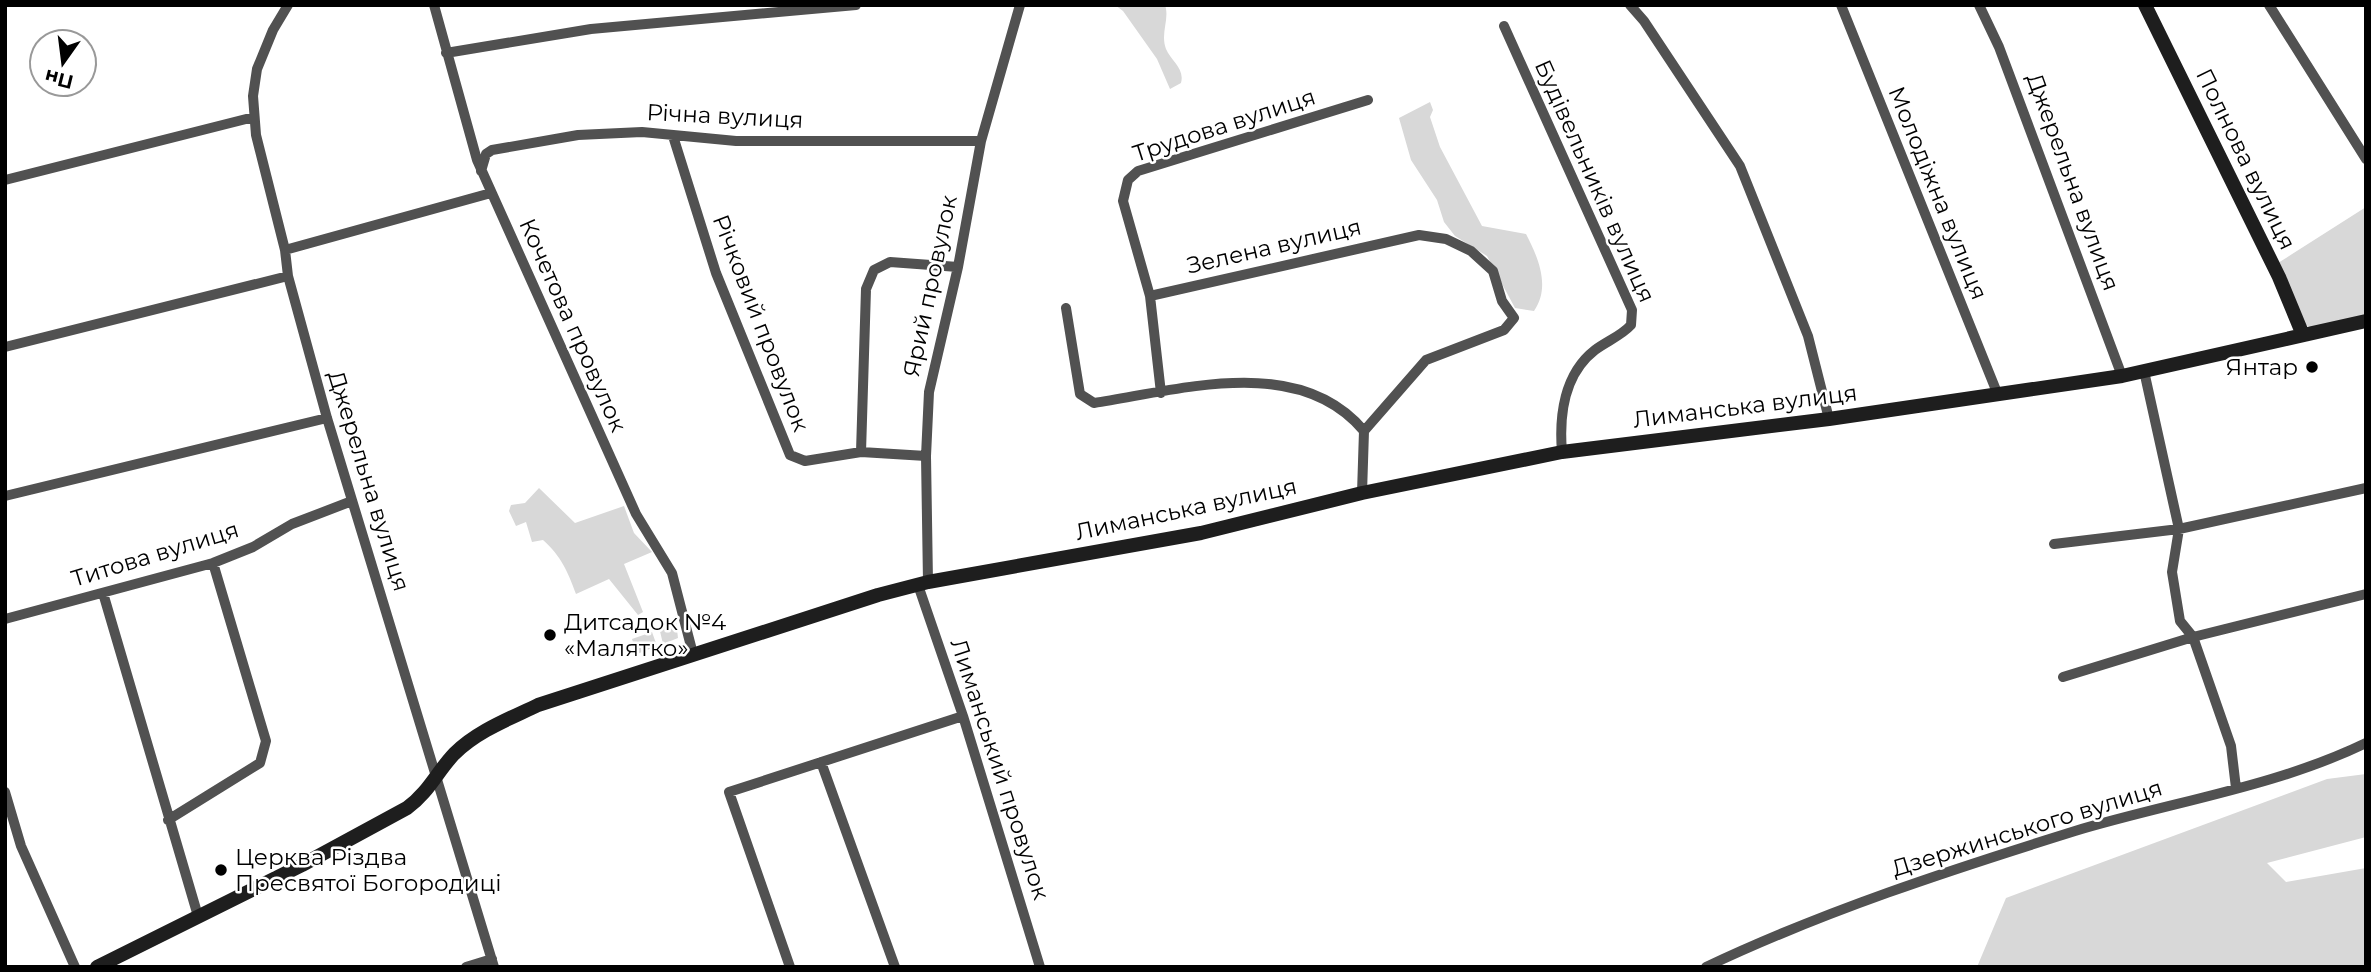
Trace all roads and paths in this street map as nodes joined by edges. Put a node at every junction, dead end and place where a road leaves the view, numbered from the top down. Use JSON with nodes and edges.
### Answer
{"nodes":[{"id":1,"x":288,"y":5,"type":"edge"},
{"id":2,"x":435,"y":5,"type":"edge"},
{"id":3,"x":856,"y":5,"type":"edge"},
{"id":4,"x":1020,"y":5,"type":"edge"},
{"id":5,"x":1630,"y":5,"type":"edge"},
{"id":6,"x":1840,"y":5,"type":"edge"},
{"id":7,"x":1979,"y":5,"type":"edge"},
{"id":8,"x":2145,"y":5,"type":"edge"},
{"id":9,"x":2269,"y":5,"type":"edge"},
{"id":10,"x":1504,"y":26,"type":"dead end"},
{"id":11,"x":446,"y":53,"type":"junction"},
{"id":12,"x":1368,"y":100,"type":"dead end"},
{"id":13,"x":254,"y":117,"type":"junction"},
{"id":14,"x":673,"y":136,"type":"junction"},
{"id":15,"x":981,"y":141,"type":"junction"},
{"id":16,"x":2366,"y":159,"type":"edge"},
{"id":17,"x":481,"y":170,"type":"junction"},
{"id":18,"x":5,"y":180,"type":"edge"},
{"id":19,"x":491,"y":193,"type":"junction"},
{"id":20,"x":285,"y":250,"type":"junction"},
{"id":21,"x":958,"y":267,"type":"junction"},
{"id":22,"x":288,"y":276,"type":"junction"},
{"id":23,"x":1150,"y":296,"type":"junction"},
{"id":24,"x":1066,"y":308,"type":"dead end"},
{"id":25,"x":2366,"y":321,"type":"edge"},
{"id":26,"x":2303,"y":335,"type":"junction"},
{"id":27,"x":5,"y":347,"type":"edge"},
{"id":28,"x":2144,"y":372,"type":"junction"},
{"id":29,"x":2122,"y":376,"type":"junction"},
{"id":30,"x":1161,"y":393,"type":"junction"},
{"id":31,"x":1998,"y":395,"type":"junction"},
{"id":32,"x":327,"y":418,"type":"junction"},
{"id":33,"x":1829,"y":419,"type":"junction"},
{"id":34,"x":1364,"y":431,"type":"junction"},
{"id":35,"x":861,"y":452,"type":"junction"},
{"id":36,"x":1562,"y":453,"type":"junction"},
{"id":37,"x":926,"y":456,"type":"junction"},
{"id":38,"x":2366,"y":488,"type":"edge"},
{"id":39,"x":1362,"y":493,"type":"junction"},
{"id":40,"x":5,"y":496,"type":"edge"},
{"id":41,"x":352,"y":501,"type":"junction"},
{"id":42,"x":2179,"y":529,"type":"junction"},
{"id":43,"x":2054,"y":544,"type":"dead end"},
{"id":44,"x":213,"y":563,"type":"junction"},
{"id":45,"x":923,"y":584,"type":"junction"},
{"id":46,"x":103,"y":593,"type":"junction"},
{"id":47,"x":2366,"y":594,"type":"edge"},
{"id":48,"x":5,"y":619,"type":"edge"},
{"id":49,"x":2193,"y":637,"type":"junction"},
{"id":50,"x":693,"y":654,"type":"junction"},
{"id":51,"x":2063,"y":677,"type":"dead end"},
{"id":52,"x":963,"y":716,"type":"junction"},
{"id":53,"x":2366,"y":743,"type":"edge"},
{"id":54,"x":821,"y":762,"type":"junction"},
{"id":55,"x":438,"y":776,"type":"junction"},
{"id":56,"x":2236,"y":788,"type":"junction"},
{"id":57,"x":5,"y":792,"type":"edge"},
{"id":58,"x":169,"y":820,"type":"junction"},
{"id":59,"x":198,"y":916,"type":"junction"},
{"id":60,"x":493,"y":963,"type":"edge"},
{"id":61,"x":75,"y":967,"type":"edge"},
{"id":62,"x":97,"y":967,"type":"edge"},
{"id":63,"x":466,"y":967,"type":"edge"},
{"id":64,"x":790,"y":967,"type":"edge"},
{"id":65,"x":895,"y":967,"type":"edge"},
{"id":66,"x":1041,"y":967,"type":"edge"},
{"id":67,"x":1706,"y":967,"type":"edge"}],
"edges":[{"from":1,"to":13,"type":"street","name":"Джерельна вулиця"},
{"from":2,"to":11,"type":"street","name":"Кочетова провулок"},
{"from":3,"to":11,"type":"street"},
{"from":4,"to":15,"type":"street","name":"Ярий провулок"},
{"from":5,"to":33,"type":"street"},
{"from":6,"to":31,"type":"street","name":"Молодіжна вулиця"},
{"from":7,"to":29,"type":"street","name":"Джерельна вулиця"},
{"from":8,"to":26,"type":"street","name":"Полнова вулиця"},
{"from":9,"to":16,"type":"street"},
{"from":10,"to":36,"type":"street","name":"Будівельників вулиця"},
{"from":11,"to":17,"type":"street","name":"Кочетова провулок"},
{"from":12,"to":23,"type":"street","name":"Трудова вулиця"},
{"from":13,"to":18,"type":"street"},
{"from":13,"to":20,"type":"street","name":"Джерельна вулиця"},
{"from":14,"to":15,"type":"street","name":"Річна вулиця"},
{"from":14,"to":17,"type":"street","name":"Річна вулиця"},
{"from":14,"to":35,"type":"street","name":"Річковий провулок"},
{"from":15,"to":21,"type":"street","name":"Ярий провулок"},
{"from":17,"to":19,"type":"street","name":"Кочетова провулок"},
{"from":19,"to":20,"type":"street"},
{"from":19,"to":50,"type":"street","name":"Кочетова провулок"},
{"from":20,"to":22,"type":"street","name":"Джерельна вулиця"},
{"from":21,"to":35,"type":"street"},
{"from":21,"to":37,"type":"street","name":"Ярий провулок"},
{"from":22,"to":27,"type":"street"},
{"from":22,"to":32,"type":"street","name":"Джерельна вулиця"},
{"from":23,"to":30,"type":"street"},
{"from":23,"to":34,"type":"street","name":"Зелена вулиця"},
{"from":24,"to":30,"type":"street"},
{"from":25,"to":26,"type":"street","name":"Лиманська вулиця"},
{"from":26,"to":28,"type":"street","name":"Лиманська вулиця"},
{"from":28,"to":29,"type":"street","name":"Лиманська вулиця"},
{"from":28,"to":42,"type":"street"},
{"from":29,"to":31,"type":"street","name":"Лиманська вулиця"},
{"from":30,"to":34,"type":"street"},
{"from":31,"to":33,"type":"street","name":"Лиманська вулиця"},
{"from":32,"to":40,"type":"street"},
{"from":32,"to":41,"type":"street","name":"Джерельна вулиця"},
{"from":33,"to":36,"type":"street","name":"Лиманська вулиця"},
{"from":34,"to":39,"type":"street"},
{"from":35,"to":37,"type":"street","name":"Річковий провулок"},
{"from":36,"to":39,"type":"street","name":"Лиманська вулиця"},
{"from":37,"to":45,"type":"street","name":"Ярий провулок"},
{"from":38,"to":42,"type":"street"},
{"from":39,"to":45,"type":"street","name":"Лиманська вулиця"},
{"from":41,"to":44,"type":"street","name":"Титова вулиця"},
{"from":41,"to":55,"type":"street","name":"Джерельна вулиця"},
{"from":42,"to":43,"type":"street"},
{"from":42,"to":49,"type":"street"},
{"from":44,"to":46,"type":"street","name":"Титова вулиця"},
{"from":44,"to":58,"type":"street"},
{"from":45,"to":50,"type":"street","name":"Лиманська вулиця"},
{"from":45,"to":52,"type":"street","name":"Лиманський провулок"},
{"from":46,"to":48,"type":"street","name":"Титова вулиця"},
{"from":46,"to":58,"type":"street"},
{"from":47,"to":49,"type":"street"},
{"from":49,"to":51,"type":"street"},
{"from":49,"to":56,"type":"street"},
{"from":50,"to":55,"type":"street","name":"Лиманська вулиця"},
{"from":52,"to":54,"type":"street"},
{"from":52,"to":66,"type":"street","name":"Лиманський провулок"},
{"from":53,"to":56,"type":"street","name":"Дзержинського вулиця"},
{"from":54,"to":64,"type":"street"},
{"from":54,"to":65,"type":"street"},
{"from":55,"to":59,"type":"street","name":"Лиманська вулиця"},
{"from":55,"to":60,"type":"street","name":"Джерельна вулиця"},
{"from":56,"to":67,"type":"street","name":"Дзержинського вулиця"},
{"from":57,"to":61,"type":"street"},
{"from":58,"to":59,"type":"street"},
{"from":59,"to":62,"type":"street","name":"Лиманська вулиця"},
{"from":60,"to":63,"type":"street"}]}
